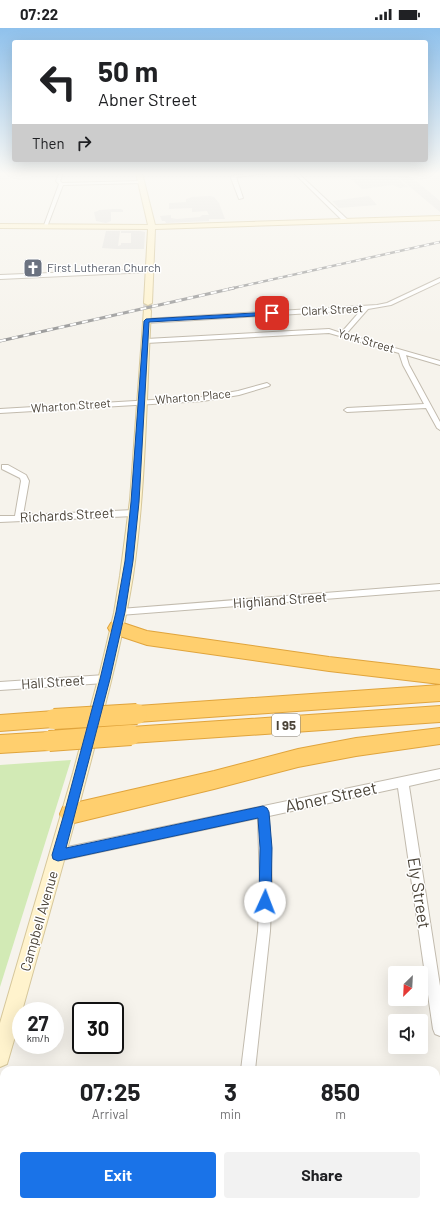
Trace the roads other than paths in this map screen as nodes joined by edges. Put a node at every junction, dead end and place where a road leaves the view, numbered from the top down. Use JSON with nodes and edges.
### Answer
{"nodes":[{"id":1,"x":152,"y":227,"type":"edge"},
{"id":2,"x":150,"y":270,"type":"junction"},
{"id":3,"x":0,"y":277,"type":"edge"},
{"id":4,"x":440,"y":280,"type":"edge"},
{"id":5,"x":366,"y":308,"type":"junction"},
{"id":6,"x":147,"y":312,"type":"junction"},
{"id":7,"x":343,"y":334,"type":"junction"},
{"id":8,"x":146,"y":341,"type":"junction"},
{"id":9,"x":402,"y":352,"type":"junction"},
{"id":10,"x":440,"y":363,"type":"edge"},
{"id":11,"x":268,"y":385,"type":"dead end"},
{"id":12,"x":141,"y":402,"type":"junction"},
{"id":13,"x":428,"y":406,"type":"junction"},
{"id":14,"x":347,"y":410,"type":"dead end"},
{"id":15,"x":0,"y":411,"type":"edge"},
{"id":16,"x":440,"y":428,"type":"edge"},
{"id":17,"x":5,"y":467,"type":"dead end"},
{"id":18,"x":134,"y":513,"type":"junction"},
{"id":19,"x":19,"y":518,"type":"junction"},
{"id":20,"x":0,"y":519,"type":"edge"},
{"id":21,"x":440,"y":587,"type":"edge"},
{"id":22,"x":119,"y":620,"type":"junction"},
{"id":23,"x":440,"y":678,"type":"edge"},
{"id":24,"x":105,"y":679,"type":"junction"},
{"id":25,"x":0,"y":686,"type":"edge"},
{"id":26,"x":440,"y":693,"type":"edge"},
{"id":27,"x":440,"y":714,"type":"edge"},
{"id":28,"x":0,"y":723,"type":"edge"},
{"id":29,"x":440,"y":736,"type":"edge"},
{"id":30,"x":0,"y":744,"type":"edge"},
{"id":31,"x":440,"y":774,"type":"edge"},
{"id":32,"x":403,"y":782,"type":"junction"},
{"id":33,"x":263,"y":812,"type":"junction"},
{"id":34,"x":70,"y":814,"type":"junction"},
{"id":35,"x":58,"y":855,"type":"junction"},
{"id":36,"x":440,"y":1029,"type":"edge"},
{"id":37,"x":0,"y":1057,"type":"edge"},
{"id":38,"x":248,"y":1066,"type":"edge"}],
"edges":[{"from":1,"to":2,"type":"main road","name":"Campbell Avenue"},
{"from":2,"to":3,"type":"street"},
{"from":2,"to":6,"type":"main road","name":"Campbell Avenue"},
{"from":4,"to":5,"type":"street","name":"Clark Street"},
{"from":5,"to":6,"type":"street","name":"Clark Street"},
{"from":5,"to":7,"type":"street"},
{"from":6,"to":8,"type":"main road","name":"Campbell Avenue"},
{"from":7,"to":8,"type":"street","name":"York Street"},
{"from":7,"to":9,"type":"street","name":"York Street"},
{"from":8,"to":12,"type":"main road","name":"Campbell Avenue"},
{"from":9,"to":10,"type":"street","name":"York Street"},
{"from":9,"to":13,"type":"street"},
{"from":11,"to":12,"type":"street","name":"Wharton Place"},
{"from":12,"to":15,"type":"street","name":"Wharton Street"},
{"from":12,"to":18,"type":"main road","name":"Campbell Avenue"},
{"from":13,"to":14,"type":"street"},
{"from":13,"to":16,"type":"street"},
{"from":17,"to":19,"type":"street"},
{"from":18,"to":19,"type":"street","name":"Richards Street"},
{"from":18,"to":22,"type":"main road","name":"Campbell Avenue"},
{"from":19,"to":20,"type":"street","name":"Richards Street"},
{"from":21,"to":22,"type":"street","name":"Highland Street"},
{"from":22,"to":23,"type":"highway"},
{"from":22,"to":24,"type":"main road","name":"Campbell Avenue"},
{"from":24,"to":25,"type":"street","name":"Hall Street"},
{"from":24,"to":34,"type":"main road","name":"Campbell Avenue"},
{"from":26,"to":28,"type":"highway","number":"I 95","bridge":true},
{"from":27,"to":30,"type":"highway","number":"I 95","bridge":true},
{"from":29,"to":34,"type":"highway"},
{"from":31,"to":32,"type":"street","name":"Abner Street"},
{"from":32,"to":33,"type":"street","name":"Abner Street"},
{"from":32,"to":36,"type":"street","name":"Ely Street"},
{"from":33,"to":35,"type":"street","name":"Abner Street"},
{"from":33,"to":38,"type":"street"},
{"from":34,"to":35,"type":"main road","name":"Campbell Avenue"},
{"from":35,"to":37,"type":"main road","name":"Campbell Avenue"}]}
